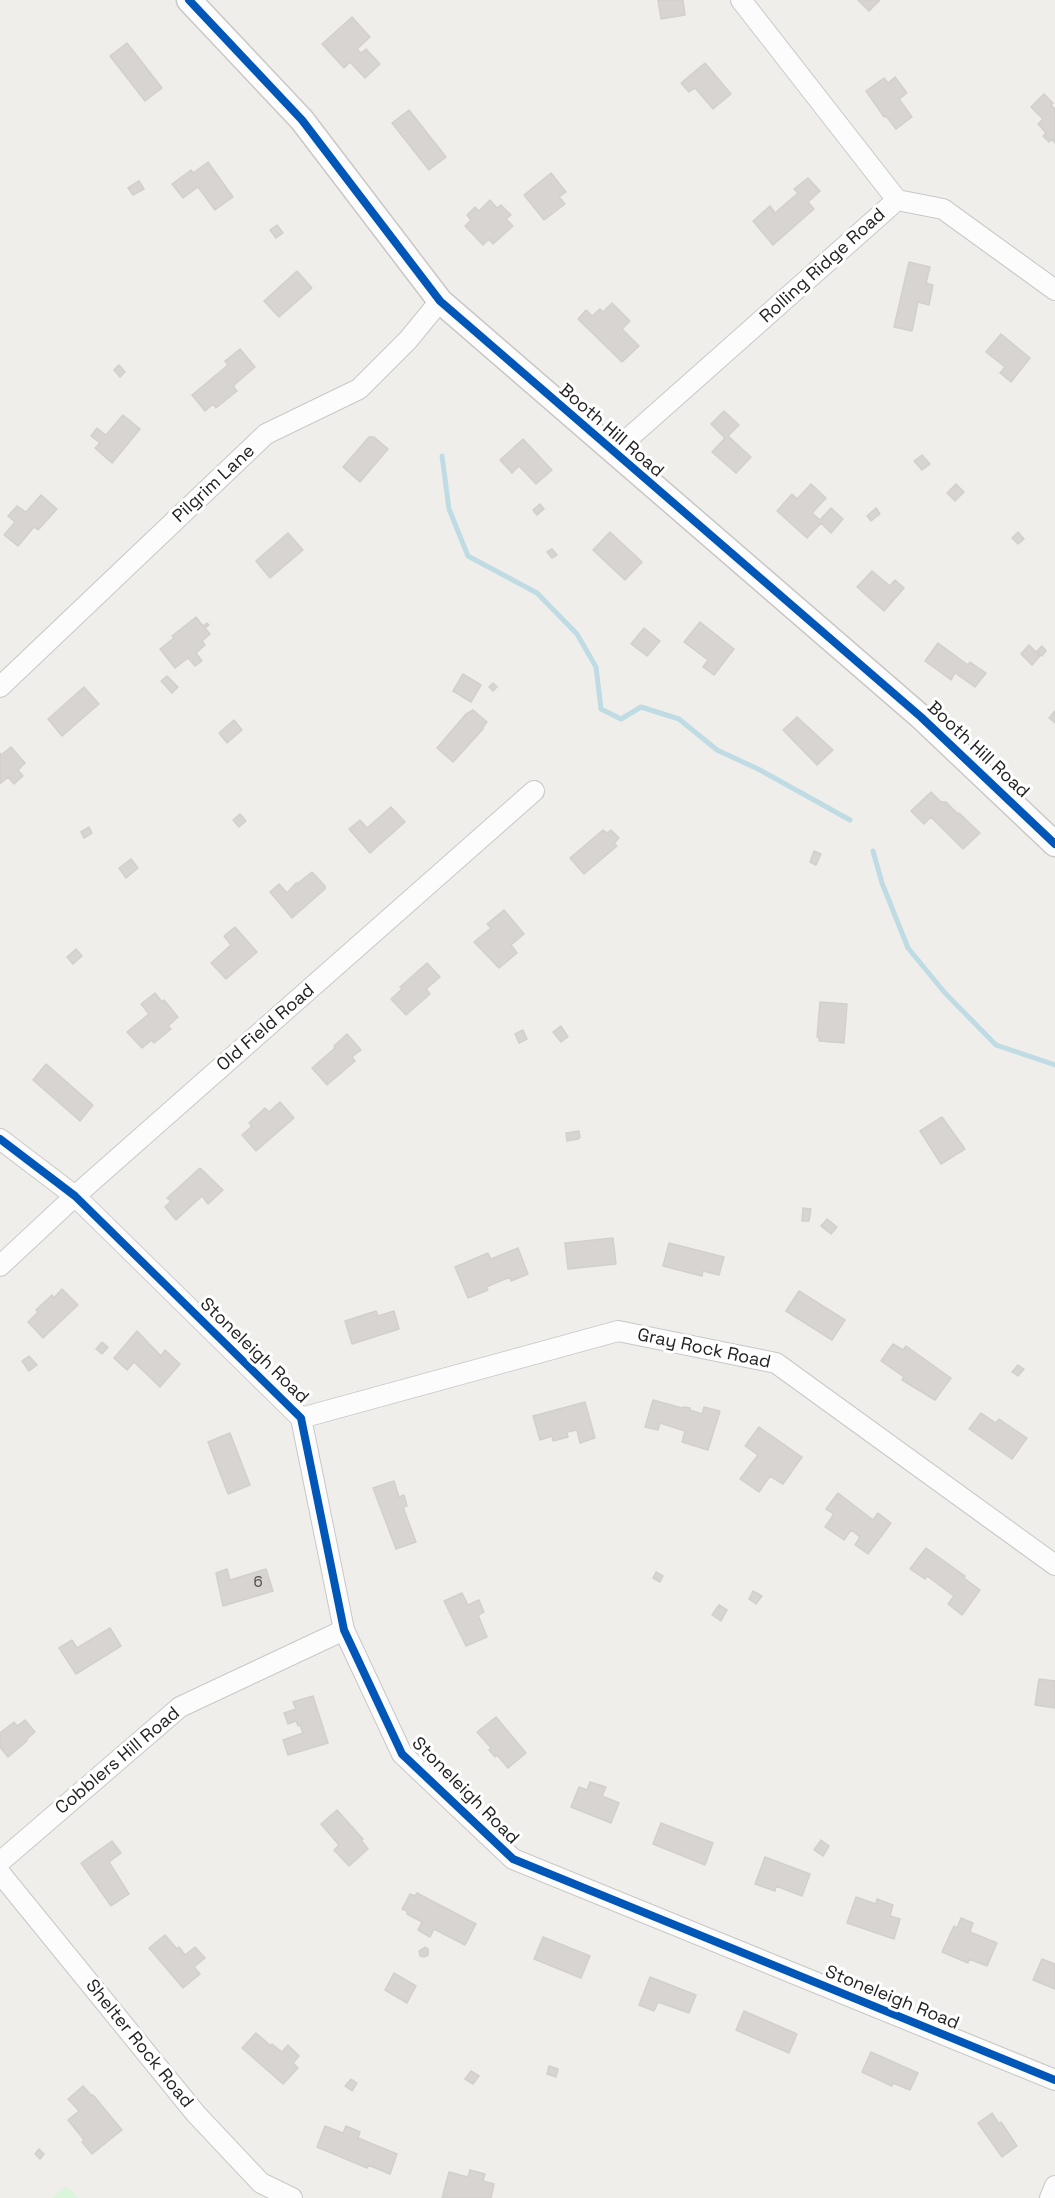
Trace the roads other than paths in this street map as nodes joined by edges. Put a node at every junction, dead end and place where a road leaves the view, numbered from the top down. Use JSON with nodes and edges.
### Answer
{"nodes":[{"id":1,"x":189,"y":0,"type":"edge"},
{"id":2,"x":741,"y":0,"type":"edge"},
{"id":3,"x":897,"y":200,"type":"junction"},
{"id":4,"x":1055,"y":290,"type":"edge"},
{"id":5,"x":440,"y":301,"type":"junction"},
{"id":6,"x":613,"y":452,"type":"junction"},
{"id":7,"x":0,"y":687,"type":"edge"},
{"id":8,"x":534,"y":791,"type":"dead end"},
{"id":9,"x":1055,"y":844,"type":"edge"},
{"id":10,"x":0,"y":1139,"type":"edge"},
{"id":11,"x":75,"y":1196,"type":"junction"},
{"id":12,"x":0,"y":1266,"type":"edge"},
{"id":13,"x":301,"y":1418,"type":"junction"},
{"id":14,"x":1055,"y":1565,"type":"edge"},
{"id":15,"x":344,"y":1630,"type":"junction"},
{"id":16,"x":0,"y":1862,"type":"edge"},
{"id":17,"x":0,"y":1873,"type":"edge"},
{"id":18,"x":1055,"y":2080,"type":"edge"},
{"id":19,"x":1055,"y":2186,"type":"edge"},
{"id":20,"x":292,"y":2198,"type":"edge"},
{"id":21,"x":1050,"y":2198,"type":"edge"}],
"edges":[{"from":1,"to":5,"type":"street","name":"Booth Hill Road"},
{"from":2,"to":3,"type":"street","name":"Rolling Ridge Road"},
{"from":3,"to":4,"type":"street"},
{"from":3,"to":6,"type":"street","name":"Rolling Ridge Road"},
{"from":5,"to":6,"type":"street","name":"Booth Hill Road"},
{"from":5,"to":7,"type":"street","name":"Pilgrim Lane"},
{"from":6,"to":9,"type":"street","name":"Booth Hill Road"},
{"from":8,"to":11,"type":"street","name":"Old Field Road"},
{"from":10,"to":11,"type":"street","name":"Stoneleigh Road"},
{"from":11,"to":12,"type":"street","name":"Old Field Road"},
{"from":11,"to":13,"type":"street","name":"Stoneleigh Road"},
{"from":13,"to":14,"type":"street","name":"Gray Rock Road"},
{"from":13,"to":15,"type":"street","name":"Stoneleigh Road"},
{"from":15,"to":16,"type":"street","name":"Cobblers Hill Road"},
{"from":15,"to":18,"type":"street","name":"Stoneleigh Road"},
{"from":17,"to":20,"type":"street","name":"Shelter Rock Road"},
{"from":19,"to":21,"type":"street"}]}
